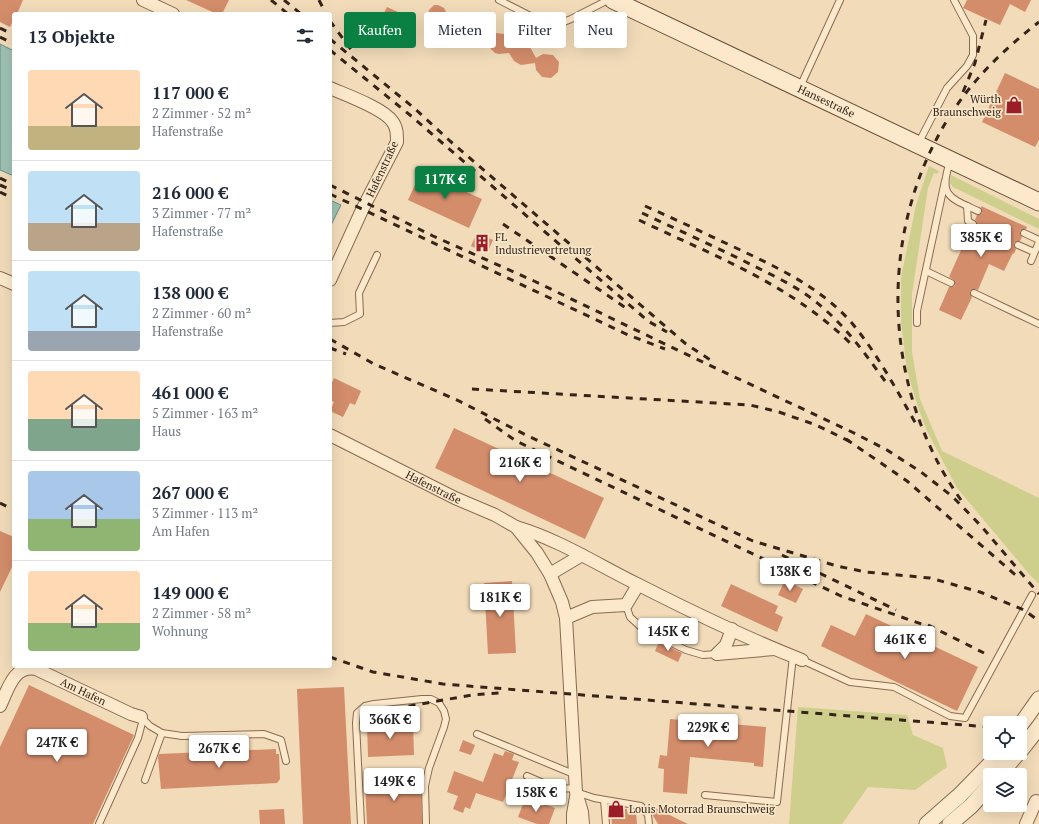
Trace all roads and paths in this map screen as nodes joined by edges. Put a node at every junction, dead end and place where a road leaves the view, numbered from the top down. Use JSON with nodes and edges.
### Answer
{"nodes":[{"id":1,"x":143,"y":0,"type":"edge"},
{"id":2,"x":500,"y":0,"type":"edge"},
{"id":3,"x":608,"y":0,"type":"edge"},
{"id":4,"x":840,"y":0,"type":"edge"},
{"id":5,"x":954,"y":0,"type":"edge"},
{"id":6,"x":626,"y":1,"type":"edge"},
{"id":7,"x":169,"y":12,"type":"edge"},
{"id":8,"x":802,"y":84,"type":"junction"},
{"id":9,"x":332,"y":89,"type":"edge"},
{"id":10,"x":920,"y":140,"type":"junction"},
{"id":11,"x":951,"y":160,"type":"junction"},
{"id":12,"x":945,"y":181,"type":"junction"},
{"id":13,"x":1039,"y":190,"type":"edge"},
{"id":14,"x":1039,"y":202,"type":"edge"},
{"id":15,"x":967,"y":206,"type":"junction"},
{"id":16,"x":978,"y":211,"type":"dead end"},
{"id":17,"x":973,"y":224,"type":"dead end"},
{"id":18,"x":1024,"y":233,"type":"dead end"},
{"id":19,"x":1039,"y":241,"type":"edge"},
{"id":20,"x":1018,"y":245,"type":"dead end"},
{"id":21,"x":1034,"y":252,"type":"junction"},
{"id":22,"x":377,"y":255,"type":"dead end"},
{"id":23,"x":1030,"y":261,"type":"dead end"},
{"id":24,"x":926,"y":271,"type":"junction"},
{"id":25,"x":332,"y":276,"type":"edge"},
{"id":26,"x":0,"y":278,"type":"edge"},
{"id":27,"x":12,"y":283,"type":"edge"},
{"id":28,"x":951,"y":283,"type":"dead end"},
{"id":29,"x":974,"y":293,"type":"dead end"},
{"id":30,"x":332,"y":323,"type":"edge"},
{"id":31,"x":917,"y":323,"type":"dead end"},
{"id":32,"x":1039,"y":324,"type":"edge"},
{"id":33,"x":332,"y":436,"type":"edge"},
{"id":34,"x":516,"y":527,"type":"junction"},
{"id":35,"x":582,"y":555,"type":"junction"},
{"id":36,"x":550,"y":574,"type":"junction"},
{"id":37,"x":638,"y":585,"type":"junction"},
{"id":38,"x":1032,"y":595,"type":"dead end"},
{"id":39,"x":626,"y":605,"type":"junction"},
{"id":40,"x":566,"y":618,"type":"junction"},
{"id":41,"x":732,"y":629,"type":"junction"},
{"id":42,"x":776,"y":649,"type":"junction"},
{"id":43,"x":717,"y":654,"type":"junction"},
{"id":44,"x":797,"y":658,"type":"junction"},
{"id":45,"x":1039,"y":699,"type":"edge"},
{"id":46,"x":0,"y":706,"type":"edge"},
{"id":47,"x":1027,"y":716,"type":"edge"},
{"id":48,"x":141,"y":717,"type":"junction"},
{"id":49,"x":1039,"y":727,"type":"edge"},
{"id":50,"x":162,"y":733,"type":"junction"},
{"id":51,"x":476,"y":734,"type":"dead end"},
{"id":52,"x":1027,"y":742,"type":"edge"},
{"id":53,"x":994,"y":760,"type":"edge"},
{"id":54,"x":1013,"y":760,"type":"edge"},
{"id":55,"x":286,"y":761,"type":"dead end"},
{"id":56,"x":1005,"y":768,"type":"edge"},
{"id":57,"x":576,"y":775,"type":"junction"},
{"id":58,"x":527,"y":776,"type":"dead end"},
{"id":59,"x":145,"y":780,"type":"dead end"},
{"id":60,"x":576,"y":790,"type":"junction"},
{"id":61,"x":983,"y":793,"type":"edge"},
{"id":62,"x":705,"y":795,"type":"dead end"},
{"id":63,"x":604,"y":800,"type":"junction"},
{"id":64,"x":1039,"y":803,"type":"edge"},
{"id":65,"x":99,"y":824,"type":"edge"},
{"id":66,"x":361,"y":824,"type":"edge"},
{"id":67,"x":426,"y":824,"type":"edge"},
{"id":68,"x":573,"y":824,"type":"edge"},
{"id":69,"x":583,"y":824,"type":"edge"},
{"id":70,"x":606,"y":824,"type":"edge"},
{"id":71,"x":649,"y":824,"type":"edge"},
{"id":72,"x":927,"y":824,"type":"edge"},
{"id":73,"x":950,"y":824,"type":"edge"},
{"id":74,"x":1026,"y":824,"type":"edge"}],
"edges":[{"from":1,"to":7,"type":"street"},
{"from":2,"to":3,"type":"lane"},
{"from":4,"to":8,"type":"lane"},
{"from":5,"to":10,"type":"lane"},
{"from":6,"to":8,"type":"main road","name":"Hansestraße"},
{"from":8,"to":10,"type":"main road","name":"Hansestraße"},
{"from":9,"to":25,"type":"street","name":"Hafenstraße"},
{"from":10,"to":11,"type":"main road","name":"Hansestraße"},
{"from":10,"to":13,"type":"main road","name":"Hansestraße"},
{"from":11,"to":12,"type":"lane"},
{"from":11,"to":14,"type":"main road","name":"Hansestraße"},
{"from":12,"to":15,"type":"lane"},
{"from":12,"to":24,"type":"lane"},
{"from":15,"to":16,"type":"lane"},
{"from":15,"to":17,"type":"lane"},
{"from":18,"to":19,"type":"lane"},
{"from":19,"to":21,"type":"lane"},
{"from":20,"to":21,"type":"lane"},
{"from":21,"to":23,"type":"lane"},
{"from":22,"to":30,"type":"lane"},
{"from":24,"to":28,"type":"lane"},
{"from":24,"to":31,"type":"lane"},
{"from":26,"to":27,"type":"street"},
{"from":29,"to":32,"type":"lane"},
{"from":33,"to":34,"type":"street","name":"Hafenstraße"},
{"from":34,"to":35,"type":"street","name":"Hafenstraße"},
{"from":34,"to":36,"type":"street","name":"Hafenstraße"},
{"from":35,"to":36,"type":"street"},
{"from":35,"to":37,"type":"street","name":"Hafenstraße"},
{"from":36,"to":40,"type":"street","name":"Hafenstraße"},
{"from":37,"to":39,"type":"street"},
{"from":37,"to":41,"type":"street","name":"Hafenstraße"},
{"from":38,"to":44,"type":"lane"},
{"from":39,"to":40,"type":"street"},
{"from":39,"to":43,"type":"lane"},
{"from":40,"to":57,"type":"street","name":"Hafenstraße"},
{"from":41,"to":42,"type":"street","name":"Hafenstraße"},
{"from":41,"to":43,"type":"street"},
{"from":42,"to":43,"type":"street","name":"Hafenstraße"},
{"from":42,"to":44,"type":"street","name":"Hafenstraße"},
{"from":44,"to":62,"type":"lane"},
{"from":45,"to":47,"type":"street"},
{"from":46,"to":48,"type":"street","name":"Am Hafen"},
{"from":48,"to":50,"type":"lane"},
{"from":48,"to":65,"type":"lane"},
{"from":49,"to":52,"type":"street","bridge":true},
{"from":50,"to":55,"type":"lane"},
{"from":50,"to":59,"type":"lane"},
{"from":51,"to":57,"type":"lane"},
{"from":53,"to":72,"type":"street"},
{"from":54,"to":56,"type":"street"},
{"from":57,"to":60,"type":"street","name":"Hafenstraße"},
{"from":58,"to":60,"type":"lane"},
{"from":60,"to":63,"type":"lane"},
{"from":60,"to":68,"type":"street","name":"Hafenstraße"},
{"from":60,"to":69,"type":"street","name":"Hafenstraße"},
{"from":61,"to":73,"type":"street"},
{"from":63,"to":70,"type":"lane"},
{"from":63,"to":71,"type":"lane"},
{"from":64,"to":74,"type":"street"},
{"from":66,"to":67,"type":"lane"}]}
